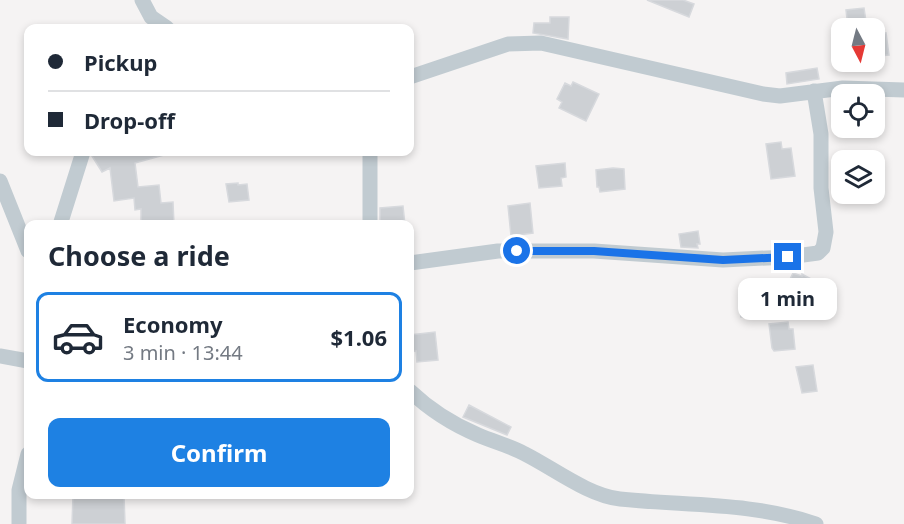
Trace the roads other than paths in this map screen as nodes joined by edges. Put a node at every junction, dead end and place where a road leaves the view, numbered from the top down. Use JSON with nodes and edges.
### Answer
{"nodes":[{"id":1,"x":142,"y":0,"type":"edge"},
{"id":2,"x":152,"y":23,"type":"edge"},
{"id":3,"x":414,"y":76,"type":"edge"},
{"id":4,"x":904,"y":90,"type":"edge"},
{"id":5,"x":814,"y":91,"type":"junction"},
{"id":6,"x":82,"y":156,"type":"edge"},
{"id":7,"x":370,"y":156,"type":"edge"},
{"id":8,"x":0,"y":181,"type":"edge"},
{"id":9,"x":62,"y":220,"type":"edge"},
{"id":10,"x":370,"y":220,"type":"edge"},
{"id":11,"x":24,"y":241,"type":"edge"},
{"id":12,"x":414,"y":262,"type":"edge"},
{"id":13,"x":0,"y":356,"type":"edge"},
{"id":14,"x":24,"y":361,"type":"edge"},
{"id":15,"x":414,"y":395,"type":"edge"},
{"id":16,"x":24,"y":470,"type":"edge"},
{"id":17,"x":19,"y":524,"type":"edge"},
{"id":18,"x":816,"y":524,"type":"edge"}],
"edges":[{"from":1,"to":2,"type":"street"},
{"from":3,"to":5,"type":"street"},
{"from":4,"to":5,"type":"street"},
{"from":5,"to":12,"type":"street"},
{"from":6,"to":9,"type":"street"},
{"from":7,"to":10,"type":"street"},
{"from":8,"to":11,"type":"street"},
{"from":13,"to":14,"type":"street"},
{"from":15,"to":18,"type":"street"},
{"from":16,"to":17,"type":"street"}]}
